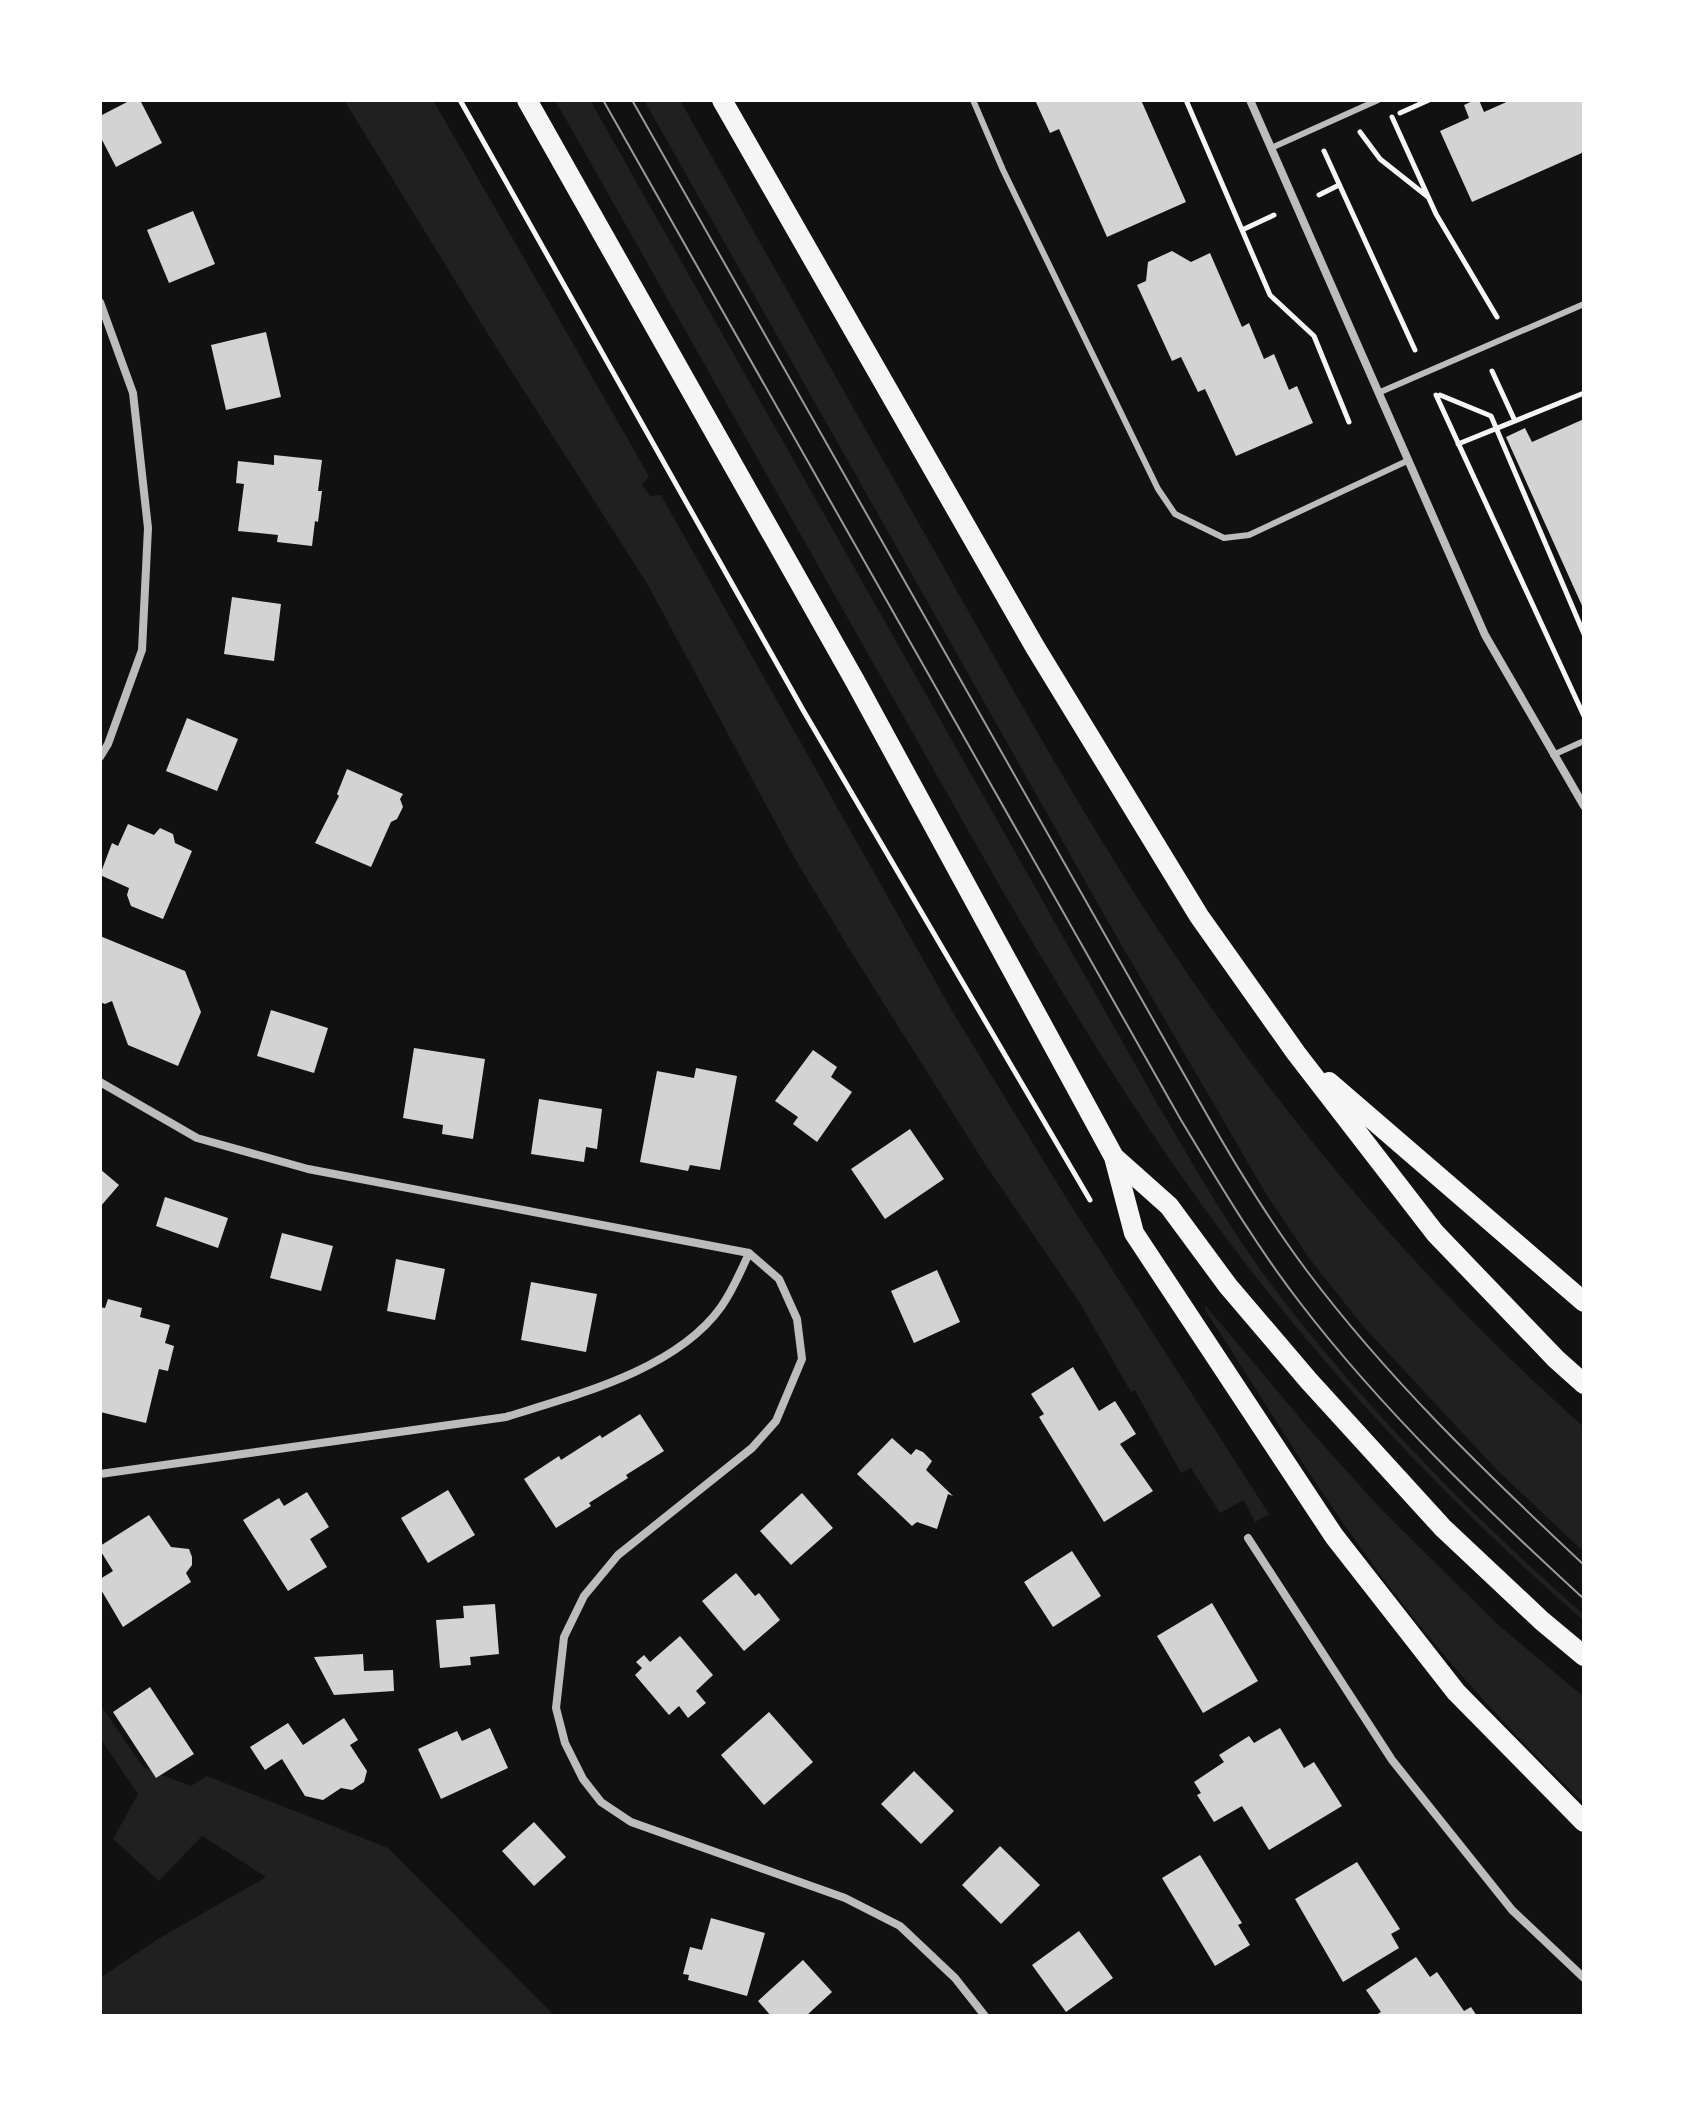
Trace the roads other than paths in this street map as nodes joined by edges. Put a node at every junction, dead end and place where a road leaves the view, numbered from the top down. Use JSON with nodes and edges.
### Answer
{"nodes":[{"id":1,"x":527,"y":100,"type":"edge"},
{"id":2,"x":722,"y":100,"type":"edge"},
{"id":3,"x":973,"y":100,"type":"edge"},
{"id":4,"x":1250,"y":100,"type":"edge"},
{"id":5,"x":1378,"y":100,"type":"edge"},
{"id":6,"x":1271,"y":148,"type":"junction"},
{"id":7,"x":100,"y":302,"type":"edge"},
{"id":8,"x":1584,"y":304,"type":"edge"},
{"id":9,"x":1377,"y":393,"type":"junction"},
{"id":10,"x":1407,"y":461,"type":"junction"},
{"id":11,"x":1584,"y":741,"type":"edge"},
{"id":12,"x":1553,"y":755,"type":"junction"},
{"id":13,"x":100,"y":757,"type":"edge"},
{"id":14,"x":1584,"y":806,"type":"edge"},
{"id":15,"x":1296,"y":1053,"type":"junction"},
{"id":16,"x":100,"y":1082,"type":"edge"},
{"id":17,"x":1114,"y":1157,"type":"junction"},
{"id":18,"x":749,"y":1253,"type":"junction"},
{"id":19,"x":1584,"y":1302,"type":"edge"},
{"id":20,"x":1584,"y":1384,"type":"edge"},
{"id":21,"x":100,"y":1474,"type":"edge"},
{"id":22,"x":1248,"y":1538,"type":"dead end"},
{"id":23,"x":1584,"y":1656,"type":"edge"},
{"id":24,"x":1584,"y":1822,"type":"edge"},
{"id":25,"x":1584,"y":1978,"type":"edge"},
{"id":26,"x":985,"y":2016,"type":"edge"}],
"edges":[{"from":1,"to":17,"type":"main road"},
{"from":2,"to":15,"type":"main road"},
{"from":3,"to":10,"type":"lane"},
{"from":4,"to":6,"type":"street"},
{"from":5,"to":6,"type":"lane"},
{"from":6,"to":9,"type":"street"},
{"from":7,"to":13,"type":"street"},
{"from":8,"to":9,"type":"lane"},
{"from":9,"to":10,"type":"street"},
{"from":10,"to":12,"type":"street"},
{"from":11,"to":12,"type":"lane"},
{"from":12,"to":14,"type":"street"},
{"from":15,"to":19,"type":"main road"},
{"from":15,"to":20,"type":"main road"},
{"from":16,"to":18,"type":"street"},
{"from":17,"to":23,"type":"main road"},
{"from":17,"to":24,"type":"main road"},
{"from":18,"to":21,"type":"street"},
{"from":18,"to":26,"type":"street"},
{"from":22,"to":25,"type":"street"}]}
